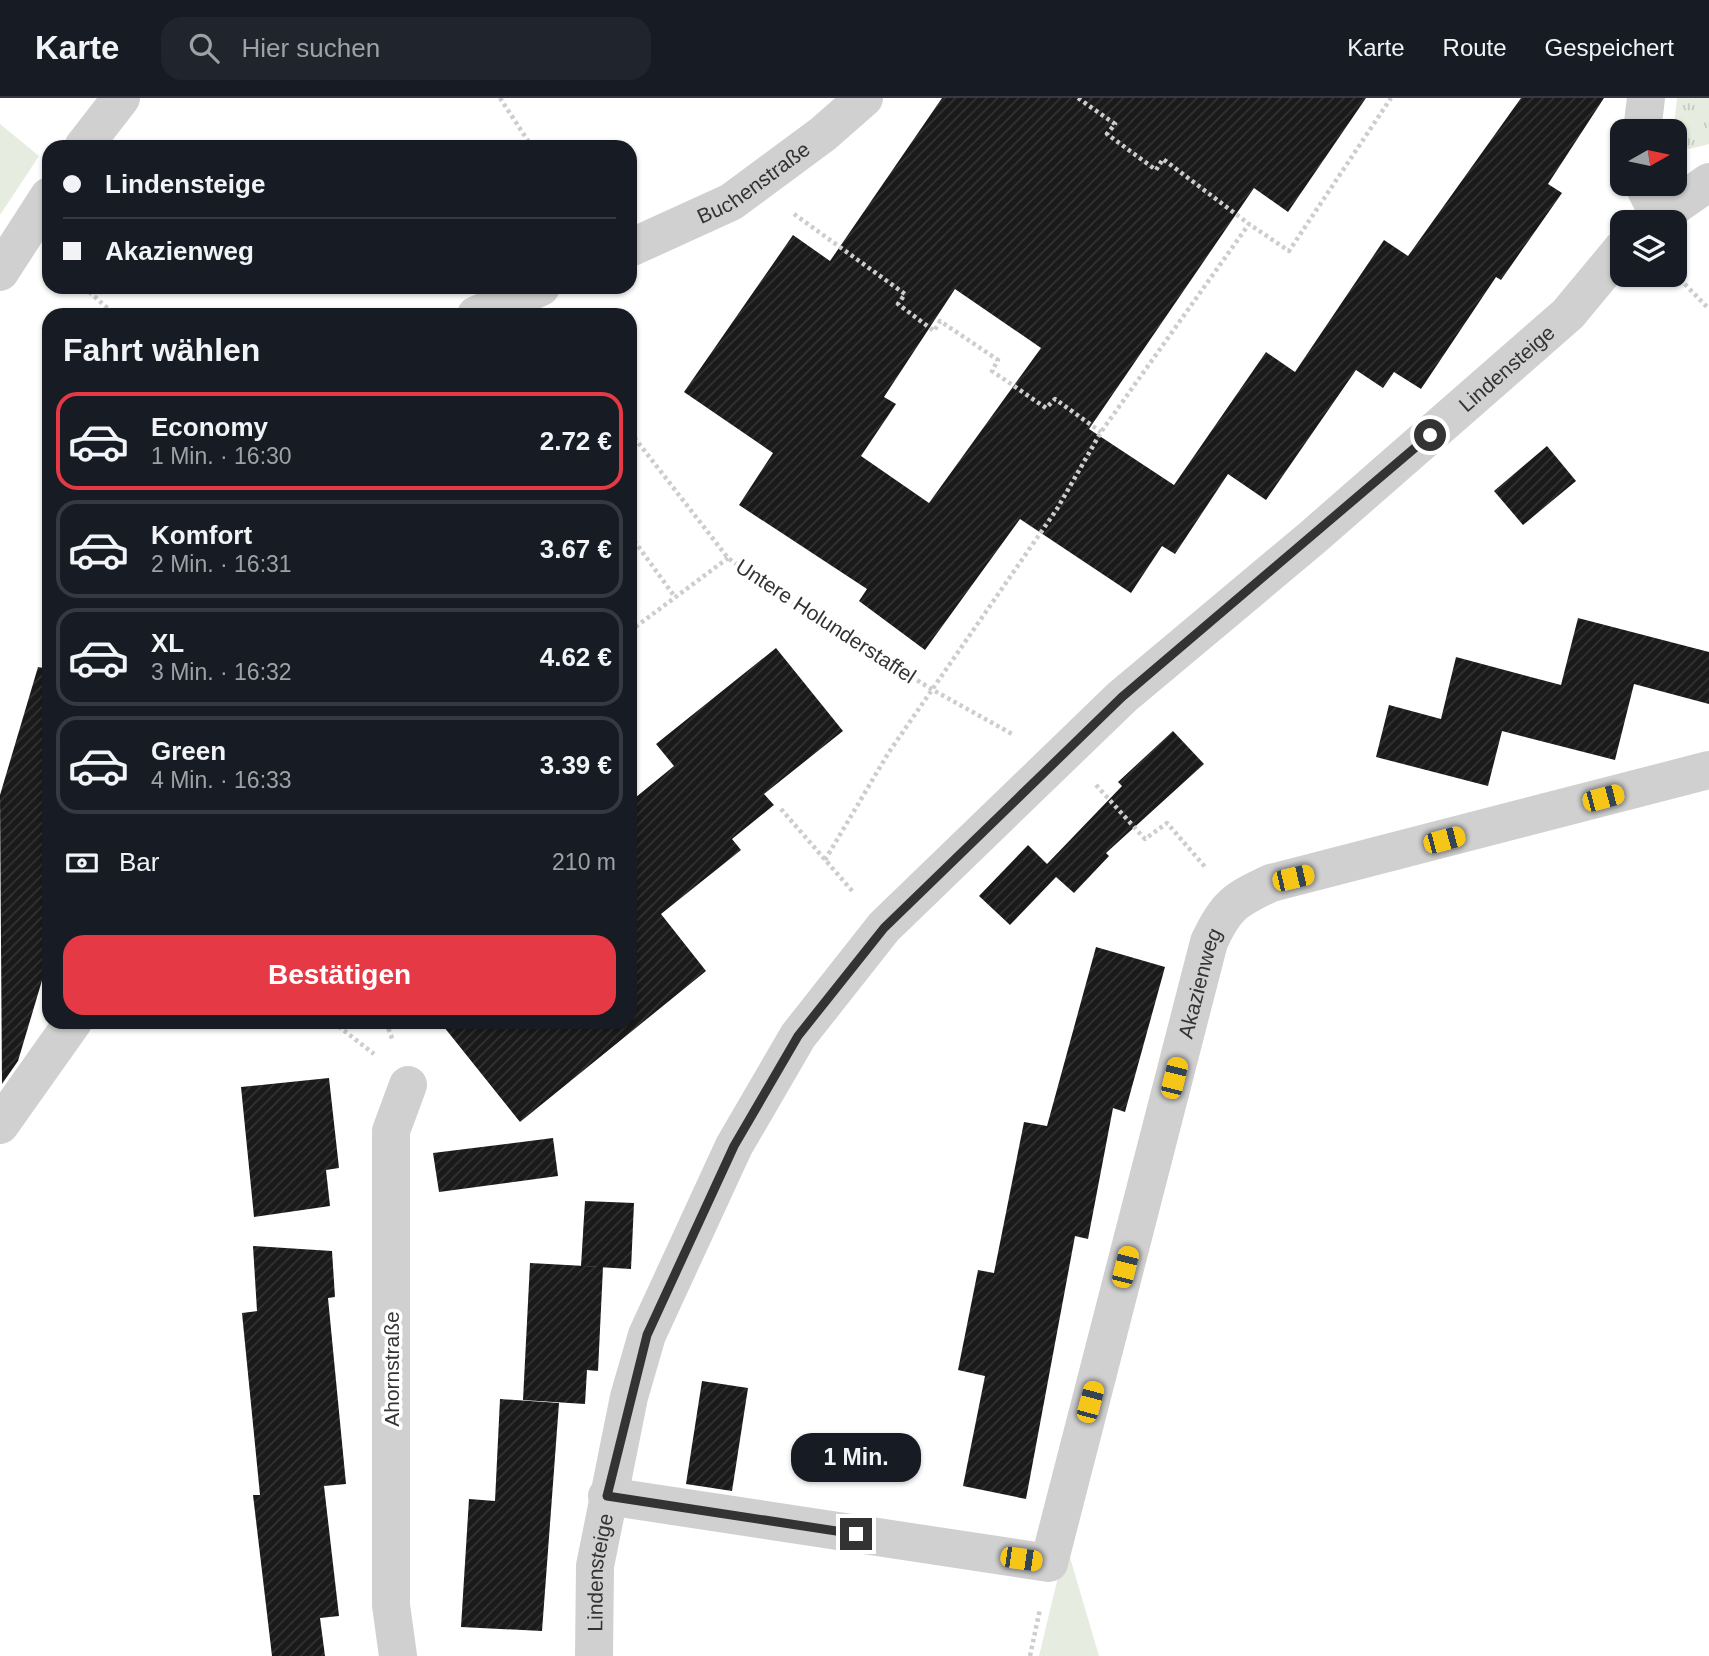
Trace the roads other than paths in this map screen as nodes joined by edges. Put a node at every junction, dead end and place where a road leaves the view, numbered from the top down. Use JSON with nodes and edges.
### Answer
{"nodes":[{"id":1,"x":121,"y":98,"type":"edge"},
{"id":2,"x":864,"y":98,"type":"edge"},
{"id":3,"x":1646,"y":98,"type":"edge"},
{"id":4,"x":1643,"y":119,"type":"edge"},
{"id":5,"x":88,"y":140,"type":"edge"},
{"id":6,"x":1709,"y":181,"type":"edge"},
{"id":7,"x":42,"y":207,"type":"edge"},
{"id":8,"x":1651,"y":207,"type":"edge"},
{"id":9,"x":637,"y":245,"type":"edge"},
{"id":10,"x":1610,"y":263,"type":"edge"},
{"id":11,"x":0,"y":272,"type":"edge"},
{"id":12,"x":525,"y":294,"type":"edge"},
{"id":13,"x":492,"y":308,"type":"edge"},
{"id":14,"x":1709,"y":770,"type":"edge"},
{"id":15,"x":68,"y":1029,"type":"edge"},
{"id":16,"x":408,"y":1085,"type":"dead end"},
{"id":17,"x":0,"y":1125,"type":"edge"},
{"id":18,"x":607,"y":1496,"type":"junction"},
{"id":19,"x":398,"y":1656,"type":"edge"},
{"id":20,"x":594,"y":1656,"type":"edge"}],
"edges":[{"from":1,"to":5,"type":"street"},
{"from":2,"to":9,"type":"street","name":"Buchenstraße"},
{"from":3,"to":4,"type":"street"},
{"from":6,"to":8,"type":"street"},
{"from":7,"to":11,"type":"street"},
{"from":10,"to":18,"type":"street","name":"Lindensteige"},
{"from":12,"to":13,"type":"street"},
{"from":14,"to":18,"type":"street","name":"Akazienweg"},
{"from":15,"to":17,"type":"street"},
{"from":16,"to":19,"type":"street","name":"Ahornstraße"},
{"from":18,"to":20,"type":"street","name":"Lindensteige"}]}
